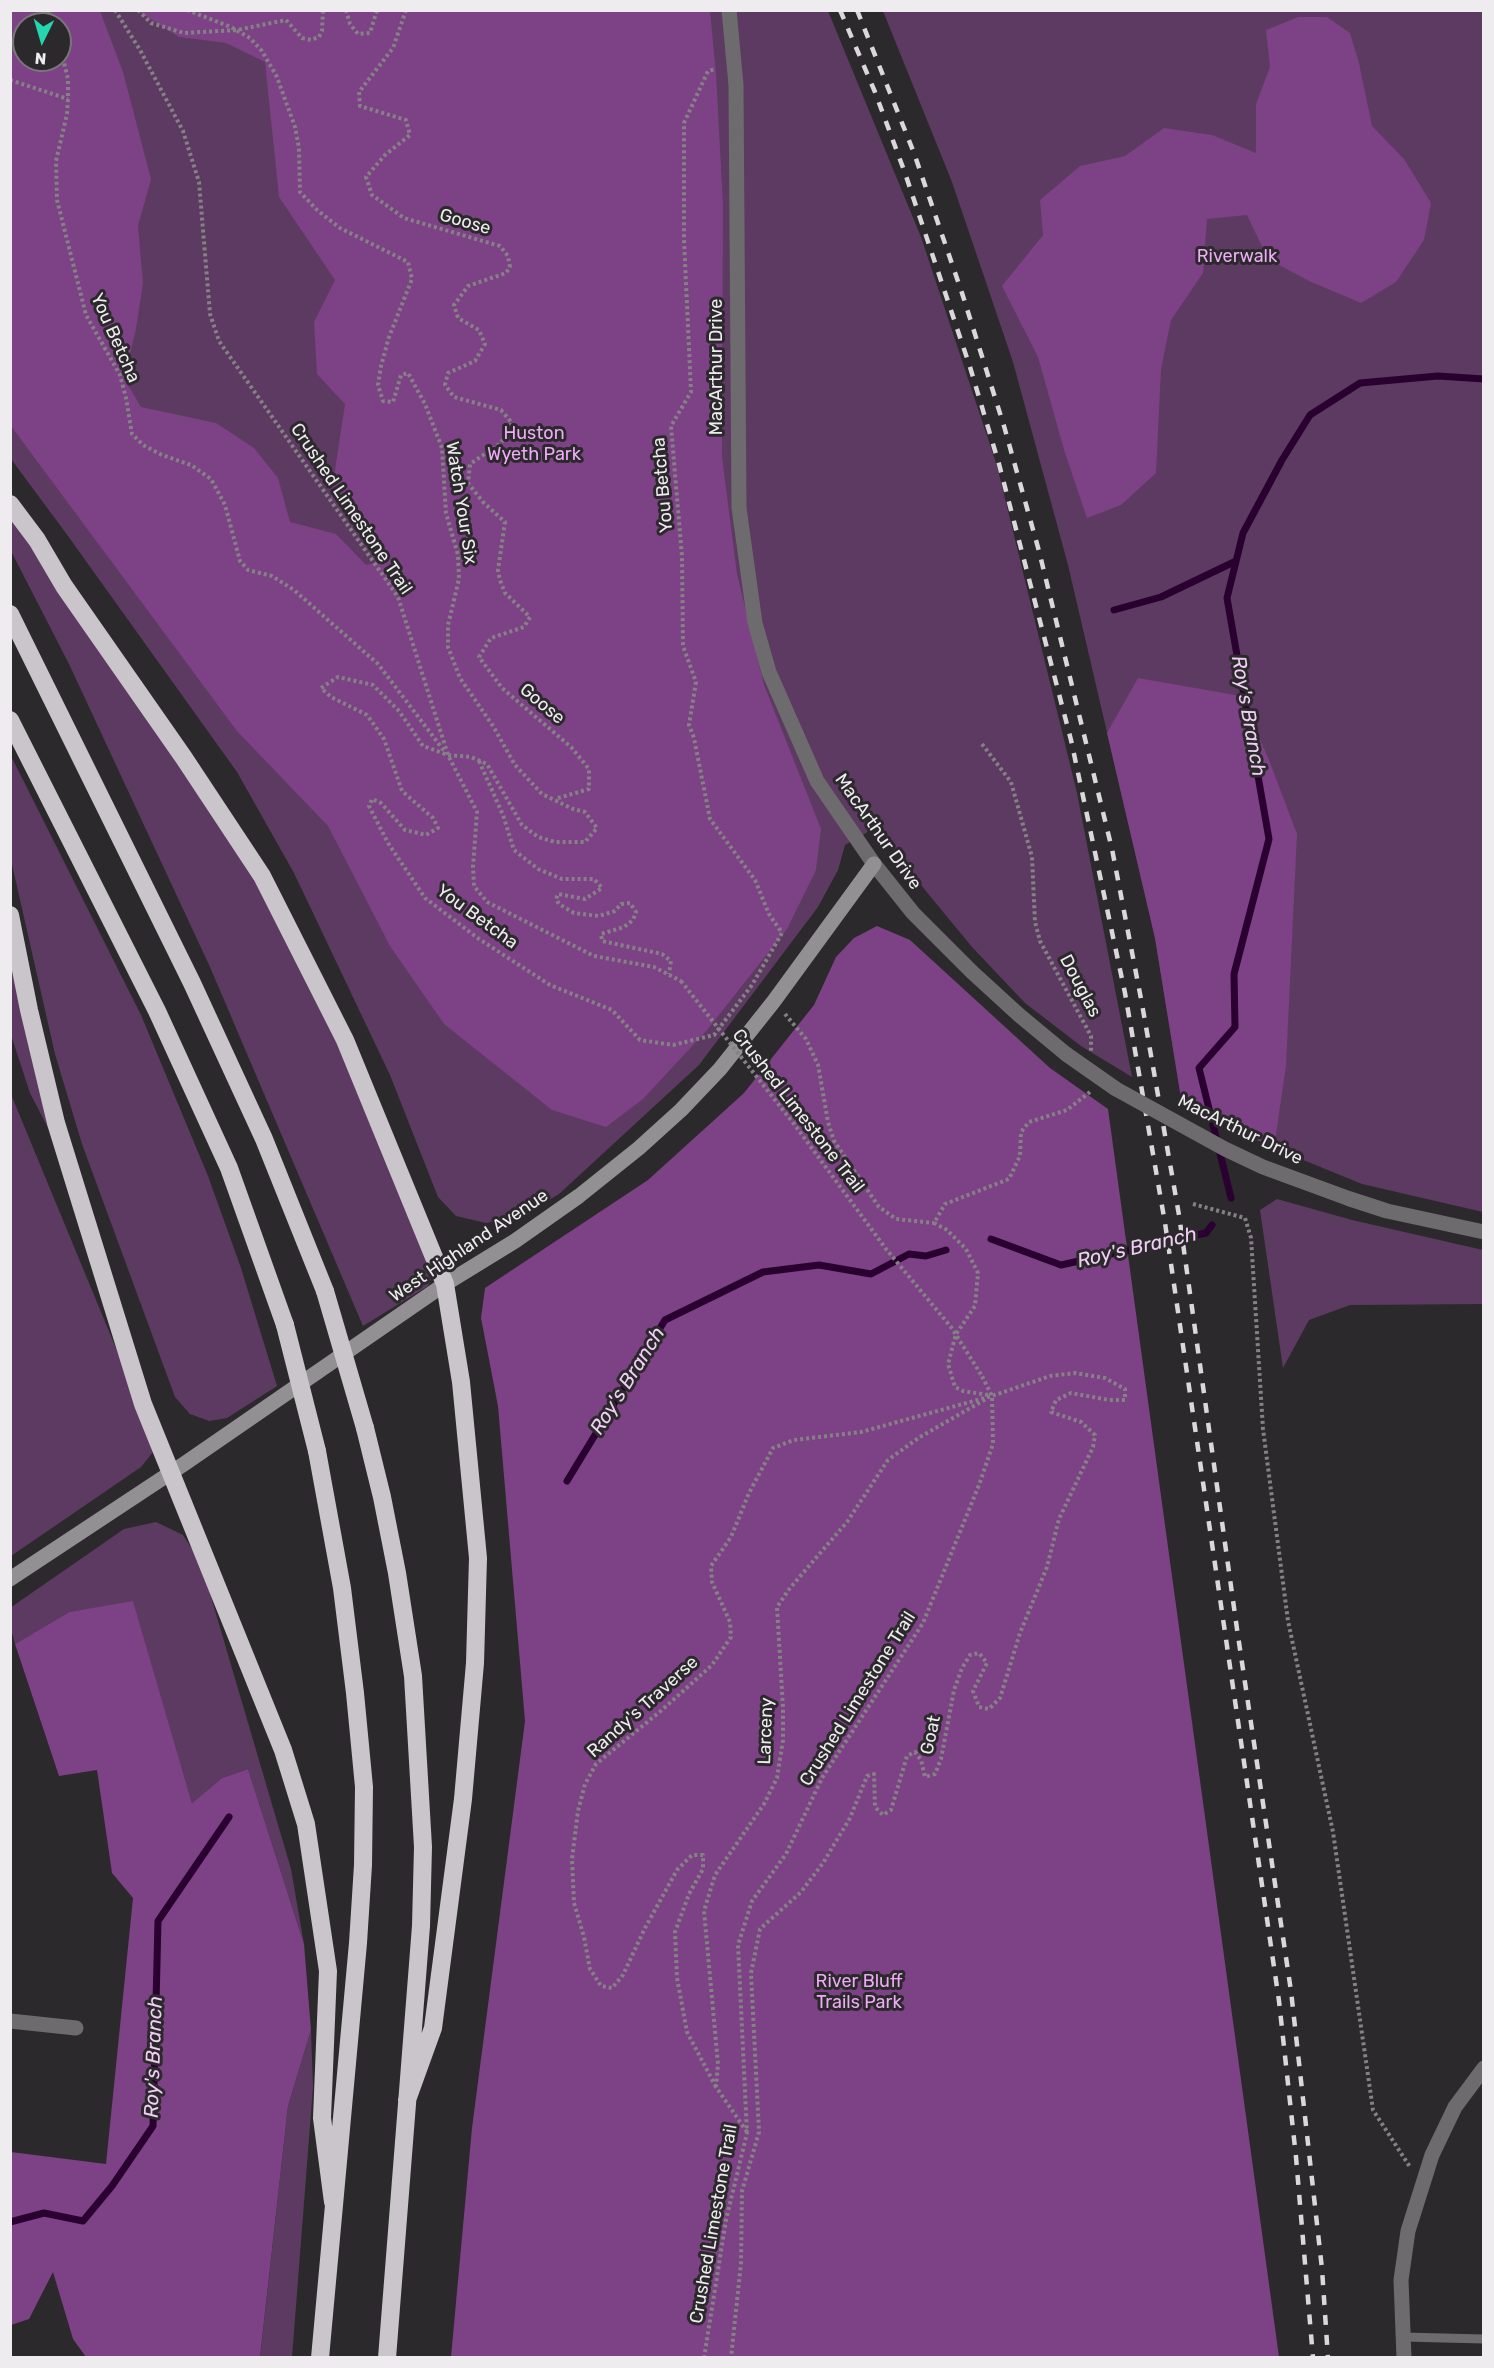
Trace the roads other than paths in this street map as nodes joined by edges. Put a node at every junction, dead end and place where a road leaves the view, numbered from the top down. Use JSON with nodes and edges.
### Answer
{"nodes":[{"id":1,"x":729,"y":10,"type":"edge"},
{"id":2,"x":10,"y":504,"type":"edge"},
{"id":3,"x":10,"y":614,"type":"edge"},
{"id":4,"x":10,"y":720,"type":"edge"},
{"id":5,"x":874,"y":864,"type":"junction"},
{"id":6,"x":10,"y":915,"type":"edge"},
{"id":7,"x":1484,"y":1232,"type":"edge"},
{"id":8,"x":445,"y":1284,"type":"junction"},
{"id":9,"x":170,"y":1473,"type":"junction"},
{"id":10,"x":10,"y":1579,"type":"edge"},
{"id":11,"x":10,"y":2021,"type":"edge"},
{"id":12,"x":76,"y":2028,"type":"dead end"},
{"id":13,"x":1484,"y":2068,"type":"edge"},
{"id":14,"x":407,"y":2100,"type":"junction"},
{"id":15,"x":333,"y":2202,"type":"junction"},
{"id":16,"x":1403,"y":2337,"type":"junction"},
{"id":17,"x":1484,"y":2339,"type":"edge"},
{"id":18,"x":320,"y":2358,"type":"edge"},
{"id":19,"x":387,"y":2358,"type":"edge"},
{"id":20,"x":1404,"y":2358,"type":"edge"}],
"edges":[{"from":1,"to":5,"type":"street","name":"MacArthur Drive"},
{"from":2,"to":8,"type":"highway"},
{"from":3,"to":14,"type":"highway","bridge":true},
{"from":4,"to":15,"type":"highway","bridge":true},
{"from":5,"to":7,"type":"street","name":"MacArthur Drive","bridge":true},
{"from":5,"to":8,"type":"street","name":"West Highland Avenue"},
{"from":6,"to":9,"type":"highway"},
{"from":8,"to":9,"type":"street","name":"West Highland Avenue"},
{"from":8,"to":14,"type":"highway"},
{"from":9,"to":10,"type":"street","name":"West Highland Avenue"},
{"from":9,"to":15,"type":"highway"},
{"from":11,"to":12,"type":"street"},
{"from":13,"to":16,"type":"street"},
{"from":14,"to":19,"type":"highway"},
{"from":15,"to":18,"type":"highway"},
{"from":16,"to":17,"type":"lane"},
{"from":16,"to":20,"type":"street"}]}
